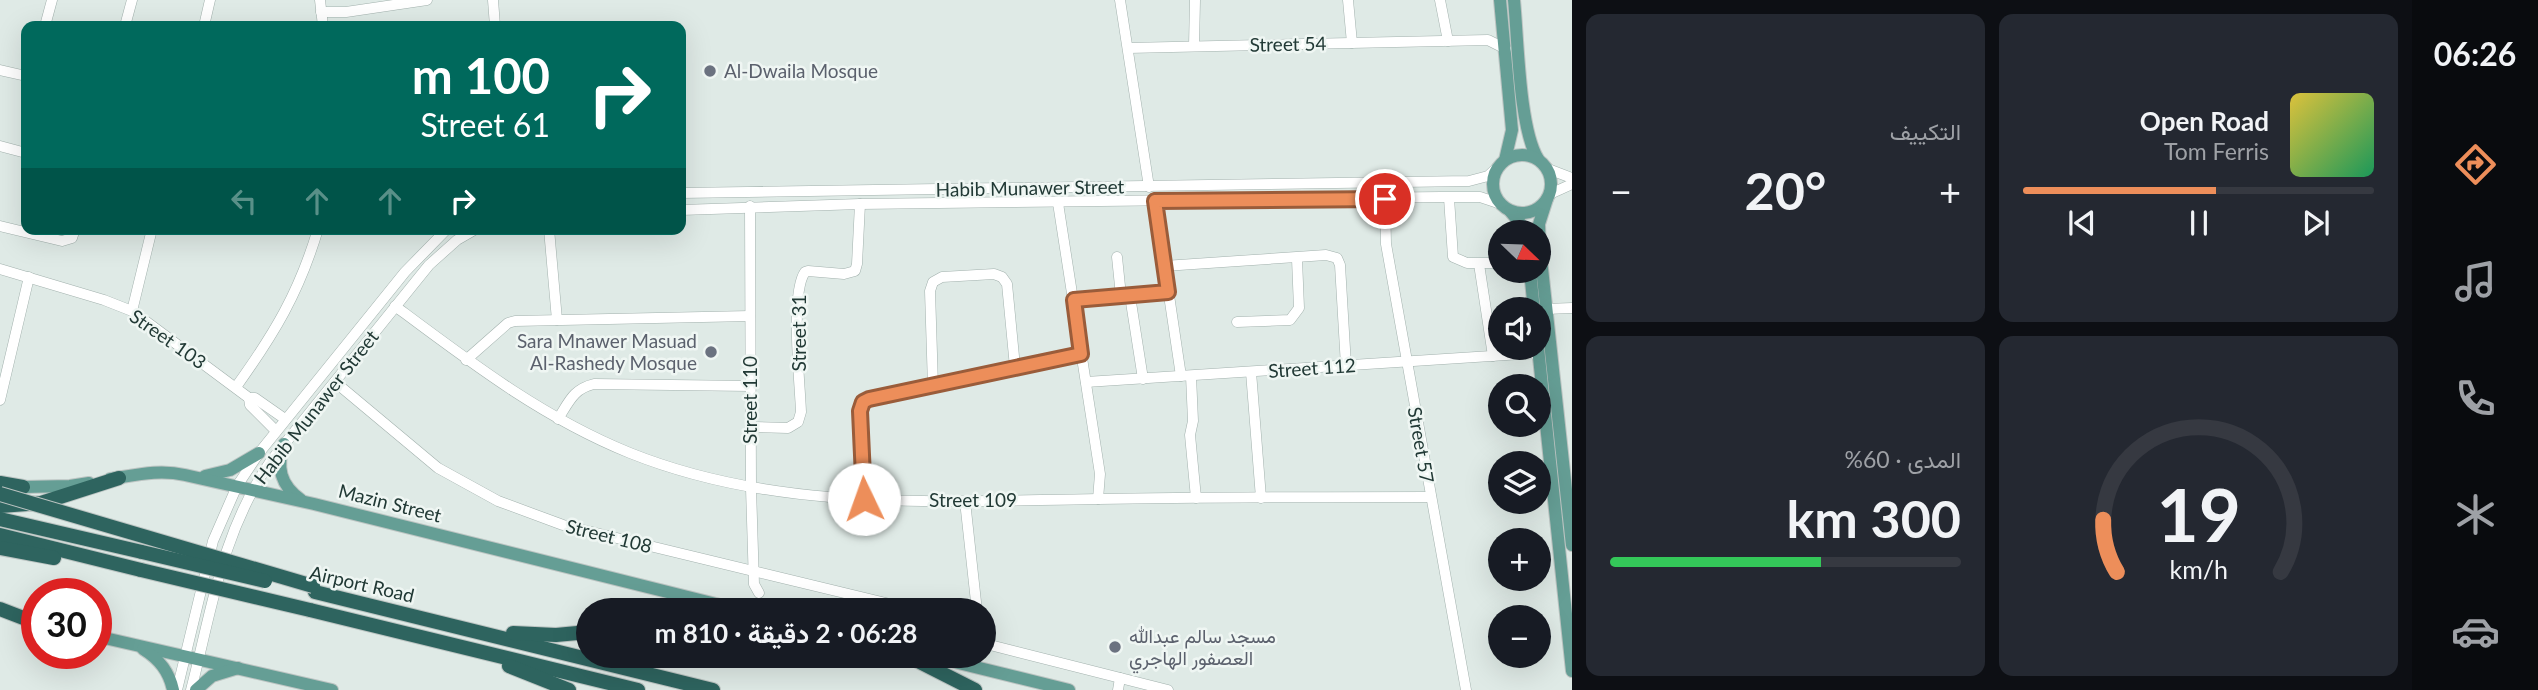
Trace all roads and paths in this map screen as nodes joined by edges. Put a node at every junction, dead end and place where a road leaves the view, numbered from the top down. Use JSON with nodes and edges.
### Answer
{"nodes":[{"id":1,"x":52,"y":0,"type":"edge"},
{"id":2,"x":132,"y":0,"type":"edge"},
{"id":3,"x":211,"y":0,"type":"edge"},
{"id":4,"x":320,"y":0,"type":"edge"},
{"id":5,"x":427,"y":0,"type":"edge"},
{"id":6,"x":493,"y":0,"type":"edge"},
{"id":7,"x":1120,"y":0,"type":"edge"},
{"id":8,"x":1195,"y":0,"type":"edge"},
{"id":9,"x":1348,"y":0,"type":"edge"},
{"id":10,"x":1440,"y":0,"type":"edge"},
{"id":11,"x":1500,"y":0,"type":"edge"},
{"id":12,"x":1514,"y":0,"type":"edge"},
{"id":13,"x":379,"y":3,"type":"edge"},
{"id":14,"x":321,"y":12,"type":"junction"},
{"id":15,"x":46,"y":21,"type":"edge"},
{"id":16,"x":126,"y":21,"type":"edge"},
{"id":17,"x":205,"y":21,"type":"edge"},
{"id":18,"x":322,"y":21,"type":"edge"},
{"id":19,"x":495,"y":21,"type":"edge"},
{"id":20,"x":1448,"y":41,"type":"junction"},
{"id":21,"x":1352,"y":43,"type":"junction"},
{"id":22,"x":1194,"y":46,"type":"junction"},
{"id":23,"x":1128,"y":48,"type":"junction"},
{"id":24,"x":1506,"y":49,"type":"junction"},
{"id":25,"x":0,"y":70,"type":"edge"},
{"id":26,"x":21,"y":75,"type":"edge"},
{"id":27,"x":0,"y":146,"type":"edge"},
{"id":28,"x":21,"y":152,"type":"edge"},
{"id":29,"x":1538,"y":159,"type":"junction"},
{"id":30,"x":1503,"y":163,"type":"junction"},
{"id":31,"x":1548,"y":169,"type":"junction"},
{"id":32,"x":1572,"y":178,"type":"edge"},
{"id":33,"x":1439,"y":181,"type":"junction"},
{"id":34,"x":1572,"y":184,"type":"edge"},
{"id":35,"x":1232,"y":186,"type":"junction"},
{"id":36,"x":1149,"y":187,"type":"junction"},
{"id":37,"x":959,"y":189,"type":"junction"},
{"id":38,"x":686,"y":193,"type":"edge"},
{"id":39,"x":788,"y":193,"type":"junction"},
{"id":40,"x":1445,"y":197,"type":"junction"},
{"id":41,"x":1549,"y":197,"type":"junction"},
{"id":42,"x":1385,"y":199,"type":"junction"},
{"id":43,"x":1230,"y":200,"type":"junction"},
{"id":44,"x":1155,"y":201,"type":"junction"},
{"id":45,"x":1058,"y":202,"type":"junction"},
{"id":46,"x":964,"y":203,"type":"junction"},
{"id":47,"x":860,"y":204,"type":"junction"},
{"id":48,"x":750,"y":206,"type":"junction"},
{"id":49,"x":787,"y":206,"type":"junction"},
{"id":50,"x":1505,"y":207,"type":"junction"},
{"id":51,"x":686,"y":210,"type":"edge"},
{"id":52,"x":1517,"y":220,"type":"edge"},
{"id":53,"x":1540,"y":220,"type":"edge"},
{"id":54,"x":0,"y":226,"type":"edge"},
{"id":55,"x":21,"y":231,"type":"edge"},
{"id":56,"x":35,"y":235,"type":"edge"},
{"id":57,"x":73,"y":235,"type":"edge"},
{"id":58,"x":151,"y":235,"type":"edge"},
{"id":59,"x":316,"y":235,"type":"edge"},
{"id":60,"x":441,"y":235,"type":"edge"},
{"id":61,"x":466,"y":235,"type":"edge"},
{"id":62,"x":550,"y":235,"type":"edge"},
{"id":63,"x":1117,"y":257,"type":"dead end"},
{"id":64,"x":1297,"y":259,"type":"junction"},
{"id":65,"x":1479,"y":264,"type":"junction"},
{"id":66,"x":1488,"y":264,"type":"edge"},
{"id":67,"x":1164,"y":266,"type":"junction"},
{"id":68,"x":0,"y":269,"type":"edge"},
{"id":69,"x":29,"y":277,"type":"junction"},
{"id":70,"x":1168,"y":292,"type":"junction"},
{"id":71,"x":1126,"y":296,"type":"junction"},
{"id":72,"x":1074,"y":300,"type":"junction"},
{"id":73,"x":395,"y":306,"type":"junction"},
{"id":74,"x":1551,"y":309,"type":"edge"},
{"id":75,"x":1572,"y":309,"type":"edge"},
{"id":76,"x":132,"y":311,"type":"junction"},
{"id":77,"x":750,"y":316,"type":"junction"},
{"id":78,"x":557,"y":320,"type":"junction"},
{"id":79,"x":1237,"y":322,"type":"dead end"},
{"id":80,"x":1488,"y":323,"type":"edge"},
{"id":81,"x":360,"y":328,"type":"junction"},
{"id":82,"x":371,"y":338,"type":"junction"},
{"id":83,"x":350,"y":342,"type":"junction"},
{"id":84,"x":361,"y":350,"type":"junction"},
{"id":85,"x":1081,"y":354,"type":"junction"},
{"id":86,"x":1488,"y":356,"type":"edge"},
{"id":87,"x":466,"y":360,"type":"junction"},
{"id":88,"x":1539,"y":360,"type":"edge"},
{"id":89,"x":1548,"y":360,"type":"edge"},
{"id":90,"x":1406,"y":362,"type":"junction"},
{"id":91,"x":1346,"y":366,"type":"junction"},
{"id":92,"x":1015,"y":367,"type":"junction"},
{"id":93,"x":1251,"y":372,"type":"junction"},
{"id":94,"x":1186,"y":376,"type":"junction"},
{"id":95,"x":1143,"y":379,"type":"junction"},
{"id":96,"x":335,"y":382,"type":"junction"},
{"id":97,"x":1086,"y":382,"type":"junction"},
{"id":98,"x":750,"y":386,"type":"junction"},
{"id":99,"x":933,"y":386,"type":"junction"},
{"id":100,"x":236,"y":387,"type":"junction"},
{"id":101,"x":249,"y":398,"type":"junction"},
{"id":102,"x":0,"y":400,"type":"edge"},
{"id":103,"x":285,"y":419,"type":"junction"},
{"id":104,"x":558,"y":419,"type":"junction"},
{"id":105,"x":750,"y":427,"type":"junction"},
{"id":106,"x":276,"y":432,"type":"junction"},
{"id":107,"x":284,"y":444,"type":"junction"},
{"id":108,"x":259,"y":453,"type":"junction"},
{"id":109,"x":119,"y":478,"type":"junction"},
{"id":110,"x":197,"y":478,"type":"junction"},
{"id":111,"x":0,"y":481,"type":"edge"},
{"id":112,"x":23,"y":486,"type":"joint"},
{"id":113,"x":237,"y":486,"type":"junction"},
{"id":114,"x":751,"y":488,"type":"junction"},
{"id":115,"x":251,"y":489,"type":"junction"},
{"id":116,"x":0,"y":494,"type":"edge"},
{"id":117,"x":1431,"y":497,"type":"junction"},
{"id":118,"x":1570,"y":497,"type":"edge"},
{"id":119,"x":1196,"y":498,"type":"junction"},
{"id":120,"x":1261,"y":498,"type":"junction"},
{"id":121,"x":864,"y":499,"type":"junction"},
{"id":122,"x":1098,"y":499,"type":"junction"},
{"id":123,"x":965,"y":501,"type":"junction"},
{"id":124,"x":314,"y":504,"type":"junction"},
{"id":125,"x":0,"y":506,"type":"edge"},
{"id":126,"x":0,"y":519,"type":"edge"},
{"id":127,"x":0,"y":536,"type":"edge"},
{"id":128,"x":1572,"y":545,"type":"edge"},
{"id":129,"x":0,"y":548,"type":"edge"},
{"id":130,"x":1567,"y":569,"type":"edge"},
{"id":131,"x":140,"y":570,"type":"junction"},
{"id":132,"x":754,"y":570,"type":"junction"},
{"id":133,"x":1568,"y":585,"type":"edge"},
{"id":134,"x":314,"y":589,"type":"junction"},
{"id":135,"x":759,"y":593,"type":"dead end"},
{"id":136,"x":693,"y":598,"type":"edge"},
{"id":137,"x":867,"y":598,"type":"edge"},
{"id":138,"x":976,"y":598,"type":"edge"},
{"id":139,"x":0,"y":611,"type":"edge"},
{"id":140,"x":21,"y":617,"type":"edge"},
{"id":141,"x":468,"y":629,"type":"junction"},
{"id":142,"x":576,"y":633,"type":"edge"},
{"id":143,"x":112,"y":640,"type":"edge"},
{"id":144,"x":442,"y":642,"type":"junction"},
{"id":145,"x":130,"y":644,"type":"junction"},
{"id":146,"x":996,"y":647,"type":"edge"},
{"id":147,"x":192,"y":656,"type":"junction"},
{"id":148,"x":240,"y":668,"type":"junction"},
{"id":149,"x":932,"y":668,"type":"edge"},
{"id":150,"x":979,"y":668,"type":"edge"},
{"id":151,"x":1572,"y":671,"type":"edge"},
{"id":152,"x":1118,"y":686,"type":"edge"},
{"id":153,"x":175,"y":690,"type":"edge"},
{"id":154,"x":193,"y":690,"type":"edge"},
{"id":155,"x":332,"y":690,"type":"edge"},
{"id":156,"x":569,"y":690,"type":"edge"},
{"id":157,"x":638,"y":690,"type":"edge"},
{"id":158,"x":713,"y":690,"type":"edge"},
{"id":159,"x":975,"y":690,"type":"edge"},
{"id":160,"x":1069,"y":690,"type":"edge"},
{"id":161,"x":1168,"y":690,"type":"edge"},
{"id":162,"x":1465,"y":690,"type":"edge"}],
"edges":[{"from":1,"to":15,"type":"street"},
{"from":2,"to":16,"type":"street"},
{"from":3,"to":17,"type":"street"},
{"from":4,"to":14,"type":"street"},
{"from":5,"to":13,"type":"street"},
{"from":6,"to":19,"type":"street"},
{"from":7,"to":23,"type":"street"},
{"from":8,"to":22,"type":"street"},
{"from":9,"to":21,"type":"street"},
{"from":10,"to":20,"type":"street"},
{"from":11,"to":24,"type":"main road"},
{"from":12,"to":29,"type":"main road"},
{"from":13,"to":14,"type":"street"},
{"from":14,"to":18,"type":"street"},
{"from":20,"to":21,"type":"street","name":"Street 54"},
{"from":20,"to":24,"type":"street","name":"Street 54"},
{"from":21,"to":22,"type":"street","name":"Street 54"},
{"from":22,"to":23,"type":"street","name":"Street 54"},
{"from":23,"to":36,"type":"street"},
{"from":24,"to":30,"type":"main road"},
{"from":25,"to":26,"type":"street"},
{"from":27,"to":28,"type":"street"},
{"from":29,"to":30,"type":"main road"},
{"from":29,"to":31,"type":"main road"},
{"from":30,"to":33,"type":"street","name":"Habib Munawer Street"},
{"from":30,"to":50,"type":"main road"},
{"from":31,"to":32,"type":"street"},
{"from":31,"to":41,"type":"main road"},
{"from":33,"to":35,"type":"street","name":"Habib Munawer Street"},
{"from":33,"to":40,"type":"street"},
{"from":34,"to":41,"type":"street"},
{"from":35,"to":36,"type":"street","name":"Habib Munawer Street"},
{"from":35,"to":43,"type":"street"},
{"from":36,"to":37,"type":"street","name":"Habib Munawer Street"},
{"from":37,"to":39,"type":"street","name":"Habib Munawer Street"},
{"from":37,"to":46,"type":"street"},
{"from":38,"to":39,"type":"street","name":"Habib Munawer Street"},
{"from":39,"to":49,"type":"street"},
{"from":40,"to":42,"type":"street","name":"Habib Munawer Street"},
{"from":40,"to":50,"type":"street","name":"Habib Munawer Street"},
{"from":40,"to":65,"type":"street"},
{"from":41,"to":50,"type":"main road"},
{"from":41,"to":53,"type":"main road"},
{"from":42,"to":43,"type":"street","name":"Habib Munawer Street"},
{"from":42,"to":90,"type":"street","name":"Street 57"},
{"from":43,"to":44,"type":"street","name":"Habib Munawer Street"},
{"from":44,"to":45,"type":"street","name":"Habib Munawer Street"},
{"from":44,"to":67,"type":"street"},
{"from":45,"to":46,"type":"street","name":"Habib Munawer Street"},
{"from":45,"to":72,"type":"street"},
{"from":46,"to":47,"type":"street","name":"Habib Munawer Street"},
{"from":47,"to":49,"type":"street","name":"Habib Munawer Street"},
{"from":47,"to":105,"type":"street","name":"Street 31"},
{"from":48,"to":49,"type":"street","name":"Habib Munawer Street"},
{"from":48,"to":51,"type":"street","name":"Habib Munawer Street"},
{"from":48,"to":77,"type":"street","name":"Street 110"},
{"from":50,"to":52,"type":"main road"},
{"from":54,"to":55,"type":"street"},
{"from":56,"to":57,"type":"street"},
{"from":58,"to":76,"type":"street"},
{"from":59,"to":100,"type":"street"},
{"from":60,"to":81,"type":"street","name":"Habib Munawer Street"},
{"from":61,"to":73,"type":"street","name":"Habib Munawer Street"},
{"from":62,"to":78,"type":"street"},
{"from":63,"to":71,"type":"street"},
{"from":64,"to":67,"type":"street"},
{"from":64,"to":79,"type":"street"},
{"from":64,"to":91,"type":"street"},
{"from":65,"to":66,"type":"street"},
{"from":65,"to":80,"type":"street"},
{"from":67,"to":70,"type":"street"},
{"from":68,"to":69,"type":"street","name":"Street 103"},
{"from":69,"to":76,"type":"street","name":"Street 103"},
{"from":69,"to":102,"type":"street"},
{"from":70,"to":71,"type":"street"},
{"from":70,"to":94,"type":"street"},
{"from":71,"to":72,"type":"street"},
{"from":71,"to":95,"type":"street"},
{"from":72,"to":85,"type":"street"},
{"from":73,"to":82,"type":"street","name":"Habib Munawer Street"},
{"from":73,"to":87,"type":"street","name":"Street 109"},
{"from":74,"to":75,"type":"street"},
{"from":76,"to":100,"type":"street","name":"Street 103"},
{"from":77,"to":78,"type":"street"},
{"from":77,"to":98,"type":"street","name":"Street 110"},
{"from":78,"to":87,"type":"street"},
{"from":81,"to":82,"type":"street"},
{"from":81,"to":83,"type":"street","name":"Habib Munawer Street"},
{"from":82,"to":84,"type":"street","name":"Habib Munawer Street"},
{"from":83,"to":84,"type":"street"},
{"from":83,"to":103,"type":"street","name":"Habib Munawer Street"},
{"from":84,"to":96,"type":"street","name":"Habib Munawer Street"},
{"from":85,"to":92,"type":"street"},
{"from":85,"to":97,"type":"street"},
{"from":86,"to":90,"type":"street","name":"Street 112"},
{"from":87,"to":104,"type":"street","name":"Street 109"},
{"from":88,"to":130,"type":"main road"},
{"from":89,"to":118,"type":"main road"},
{"from":90,"to":91,"type":"street","name":"Street 112"},
{"from":90,"to":117,"type":"street","name":"Street 57"},
{"from":91,"to":93,"type":"street","name":"Street 112"},
{"from":92,"to":99,"type":"street"},
{"from":92,"to":99,"type":"street"},
{"from":93,"to":94,"type":"street","name":"Street 112"},
{"from":93,"to":120,"type":"street"},
{"from":94,"to":95,"type":"street","name":"Street 112"},
{"from":94,"to":119,"type":"street"},
{"from":95,"to":97,"type":"street","name":"Street 112"},
{"from":96,"to":107,"type":"street","name":"Habib Munawer Street"},
{"from":96,"to":132,"type":"street","name":"Street 108"},
{"from":97,"to":122,"type":"street"},
{"from":98,"to":104,"type":"street"},
{"from":98,"to":105,"type":"street","name":"Street 110"},
{"from":99,"to":121,"type":"street"},
{"from":100,"to":101,"type":"street","name":"Street 103"},
{"from":101,"to":103,"type":"street","name":"Street 103"},
{"from":101,"to":106,"type":"street","name":"Street 103"},
{"from":103,"to":106,"type":"street","name":"Habib Munawer Street"},
{"from":104,"to":114,"type":"street","name":"Street 109"},
{"from":105,"to":114,"type":"street","name":"Street 110"},
{"from":106,"to":108,"type":"street","name":"Habib Munawer Street"},
{"from":107,"to":115,"type":"street","name":"Habib Munawer Street"},
{"from":107,"to":124,"type":"main road"},
{"from":108,"to":110,"type":"main road"},
{"from":108,"to":113,"type":"street","name":"Habib Munawer Street"},
{"from":109,"to":110,"type":"main road","name":"Mazin Street"},
{"from":109,"to":112,"type":"main road","name":"Mazin Street"},
{"from":109,"to":125,"type":"highway"},
{"from":110,"to":113,"type":"main road","name":"Mazin Street"},
{"from":111,"to":112,"type":"highway"},
{"from":113,"to":115,"type":"main road","name":"Mazin Street"},
{"from":113,"to":147,"type":"street","name":"Habib Munawer Street"},
{"from":114,"to":121,"type":"street","name":"Street 109"},
{"from":114,"to":132,"type":"street","name":"Street 110"},
{"from":115,"to":124,"type":"main road","name":"Mazin Street"},
{"from":115,"to":147,"type":"street","name":"Habib Munawer Street"},
{"from":116,"to":134,"type":"highway","bridge":true},
{"from":117,"to":120,"type":"street","name":"Street 109"},
{"from":117,"to":162,"type":"street","name":"Street 57"},
{"from":118,"to":128,"type":"main road"},
{"from":119,"to":120,"type":"street","name":"Street 109"},
{"from":119,"to":122,"type":"street","name":"Street 109"},
{"from":121,"to":123,"type":"street","name":"Street 109"},
{"from":122,"to":123,"type":"street","name":"Street 109"},
{"from":123,"to":138,"type":"street"},
{"from":124,"to":136,"type":"main road","name":"Mazin Street"},
{"from":126,"to":134,"type":"highway","name":"Airport Road","bridge":true},
{"from":127,"to":131,"type":"highway","name":"Airport Road"},
{"from":129,"to":131,"type":"highway"},
{"from":130,"to":133,"type":"main road"},
{"from":131,"to":144,"type":"highway","name":"Airport Road","bridge":true},
{"from":132,"to":135,"type":"street","name":"Street 110"},
{"from":132,"to":137,"type":"street","name":"Street 108"},
{"from":133,"to":151,"type":"main road"},
{"from":134,"to":141,"type":"highway","name":"Airport Road"},
{"from":139,"to":140,"type":"highway"},
{"from":141,"to":142,"type":"highway"},
{"from":141,"to":158,"type":"highway","name":"Airport Road"},
{"from":143,"to":145,"type":"main road"},
{"from":144,"to":156,"type":"highway"},
{"from":144,"to":157,"type":"highway","name":"Airport Road"},
{"from":145,"to":147,"type":"main road"},
{"from":145,"to":153,"type":"main road"},
{"from":146,"to":152,"type":"street"},
{"from":147,"to":148,"type":"main road"},
{"from":147,"to":153,"type":"street"},
{"from":147,"to":154,"type":"street"},
{"from":148,"to":154,"type":"main road"},
{"from":148,"to":155,"type":"main road"},
{"from":149,"to":159,"type":"highway"},
{"from":150,"to":160,"type":"main road"},
{"from":152,"to":161,"type":"street"}]}
